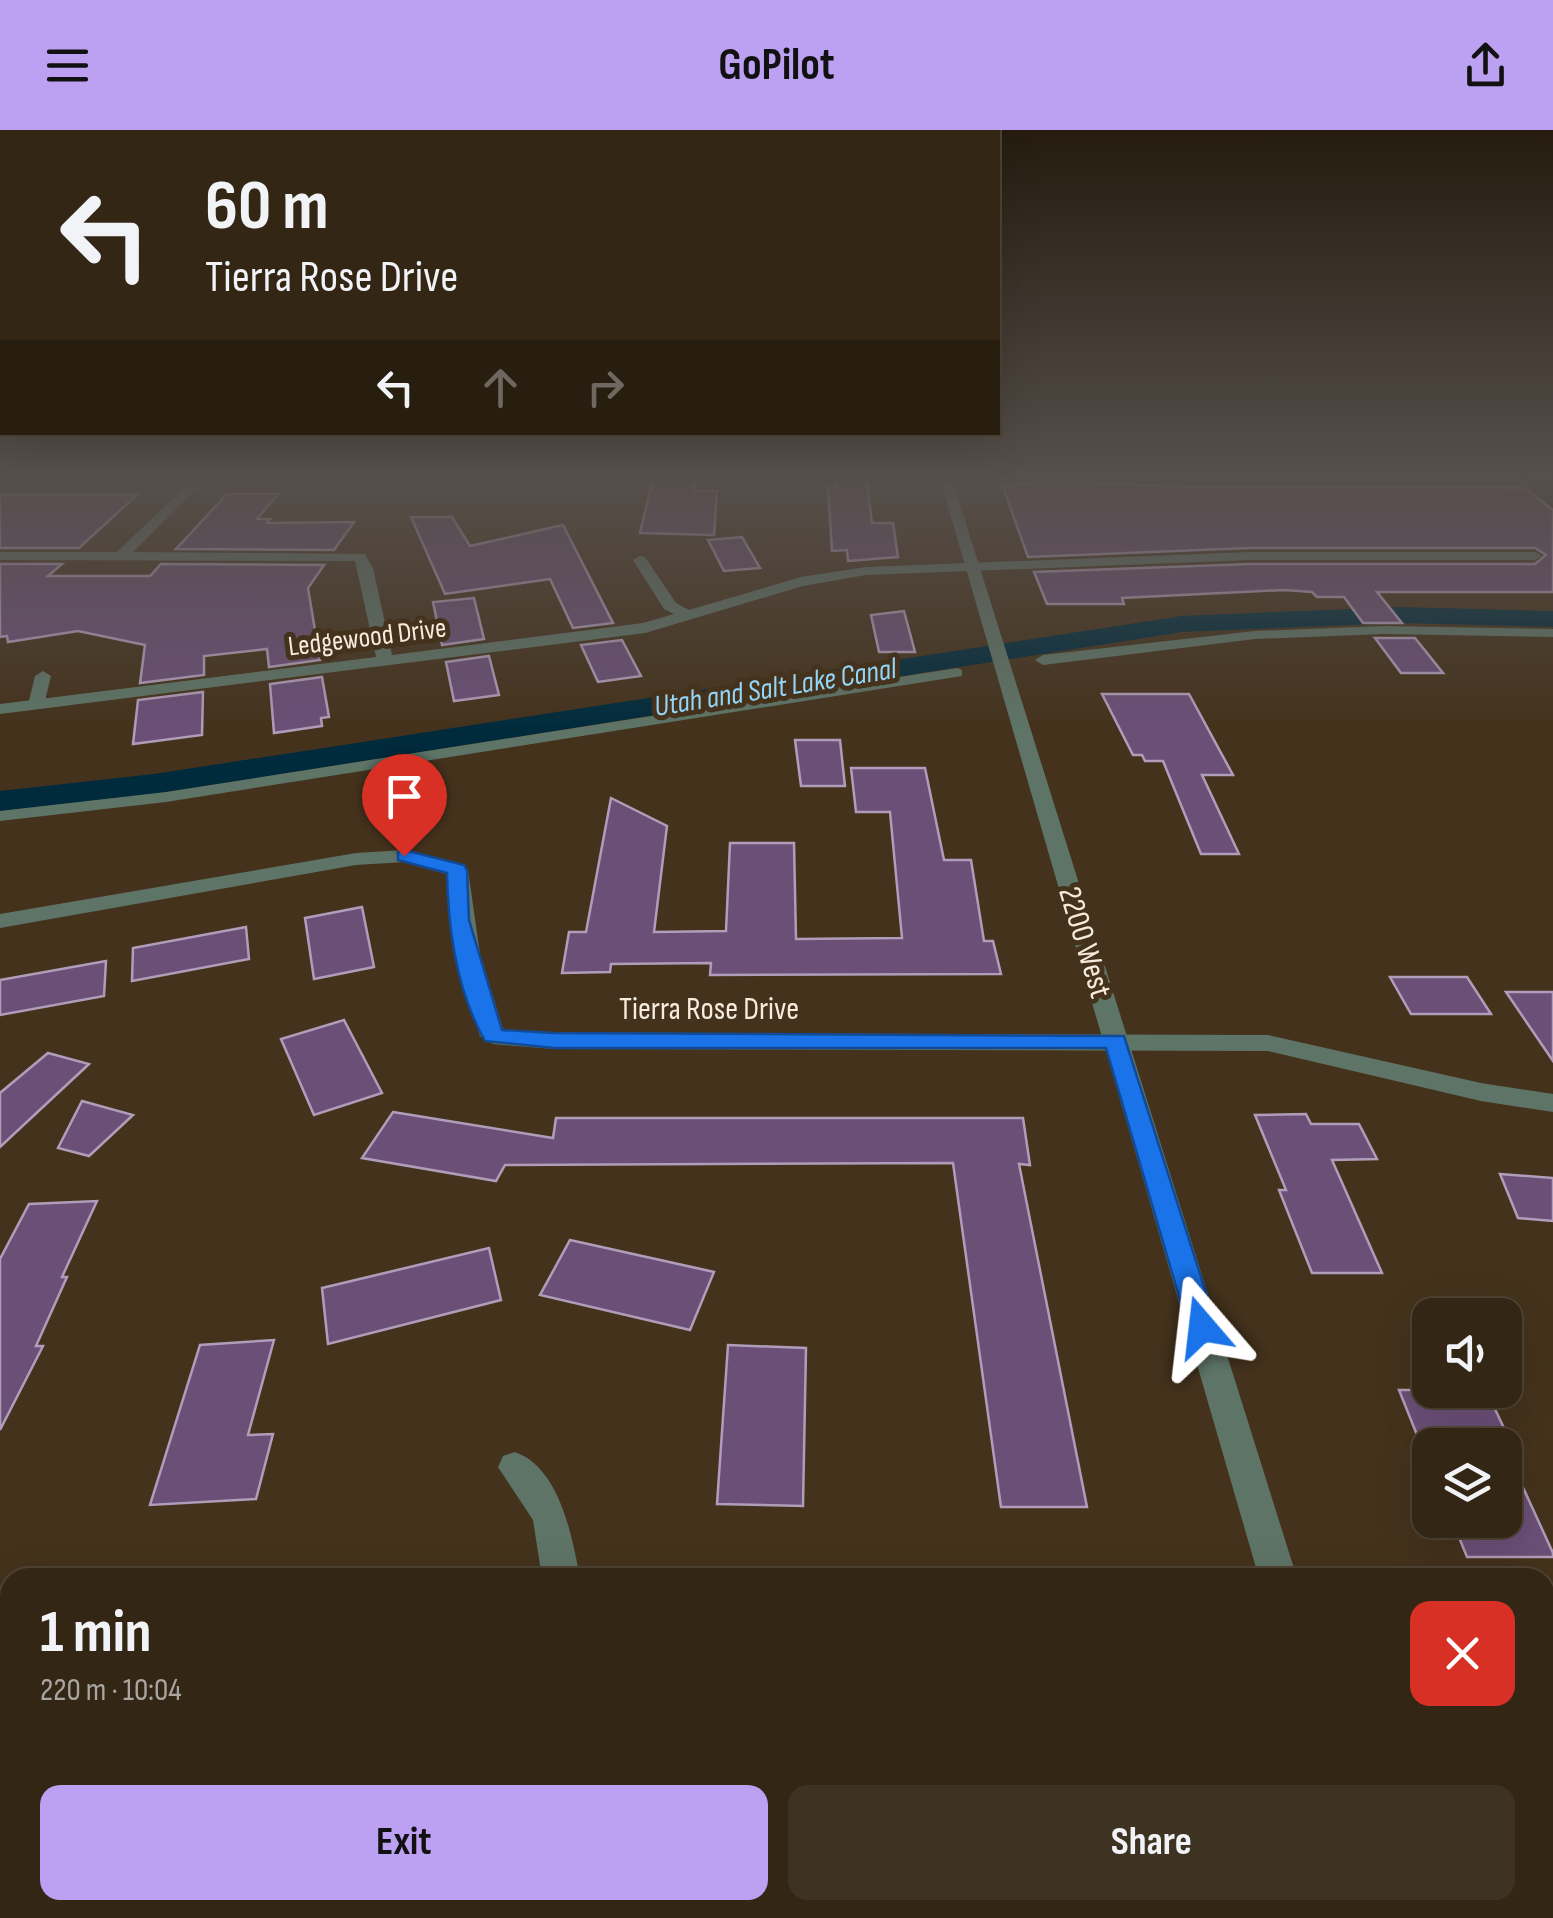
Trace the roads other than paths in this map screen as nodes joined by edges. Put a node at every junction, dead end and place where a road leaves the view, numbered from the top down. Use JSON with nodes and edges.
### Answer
{"nodes":[{"id":1,"x":363,"y":562,"type":"edge"},
{"id":2,"x":642,"y":562,"type":"edge"},
{"id":3,"x":971,"y":562,"type":"edge"},
{"id":4,"x":1101,"y":562,"type":"edge"},
{"id":5,"x":973,"y":568,"type":"junction"},
{"id":6,"x":689,"y":616,"type":"junction"},
{"id":7,"x":1553,"y":634,"type":"edge"},
{"id":8,"x":1042,"y":660,"type":"dead end"},
{"id":9,"x":386,"y":661,"type":"junction"},
{"id":10,"x":957,"y":673,"type":"dead end"},
{"id":11,"x":43,"y":676,"type":"dead end"},
{"id":12,"x":36,"y":705,"type":"junction"},
{"id":13,"x":0,"y":709,"type":"edge"},
{"id":14,"x":0,"y":816,"type":"edge"},
{"id":15,"x":0,"y":921,"type":"edge"},
{"id":16,"x":1116,"y":1041,"type":"junction"},
{"id":17,"x":1553,"y":1103,"type":"edge"},
{"id":18,"x":515,"y":1467,"type":"dead end"},
{"id":19,"x":558,"y":1568,"type":"edge"},
{"id":20,"x":1275,"y":1568,"type":"edge"}],
"edges":[{"from":1,"to":9,"type":"street"},
{"from":2,"to":6,"type":"street"},
{"from":3,"to":5,"type":"street","name":"2200 West"},
{"from":4,"to":5,"type":"street","name":"Ledgewood Drive"},
{"from":5,"to":6,"type":"street","name":"Ledgewood Drive"},
{"from":5,"to":16,"type":"street","name":"2200 West"},
{"from":6,"to":9,"type":"street","name":"Ledgewood Drive"},
{"from":7,"to":8,"type":"lane"},
{"from":9,"to":12,"type":"street","name":"Ledgewood Drive"},
{"from":10,"to":14,"type":"lane"},
{"from":11,"to":12,"type":"lane"},
{"from":12,"to":13,"type":"street","name":"Ledgewood Drive"},
{"from":15,"to":16,"type":"street","name":"Tierra Rose Drive"},
{"from":16,"to":17,"type":"street","name":"Tierra Rose Drive"},
{"from":16,"to":20,"type":"street","name":"2200 West"},
{"from":18,"to":19,"type":"street"}]}
